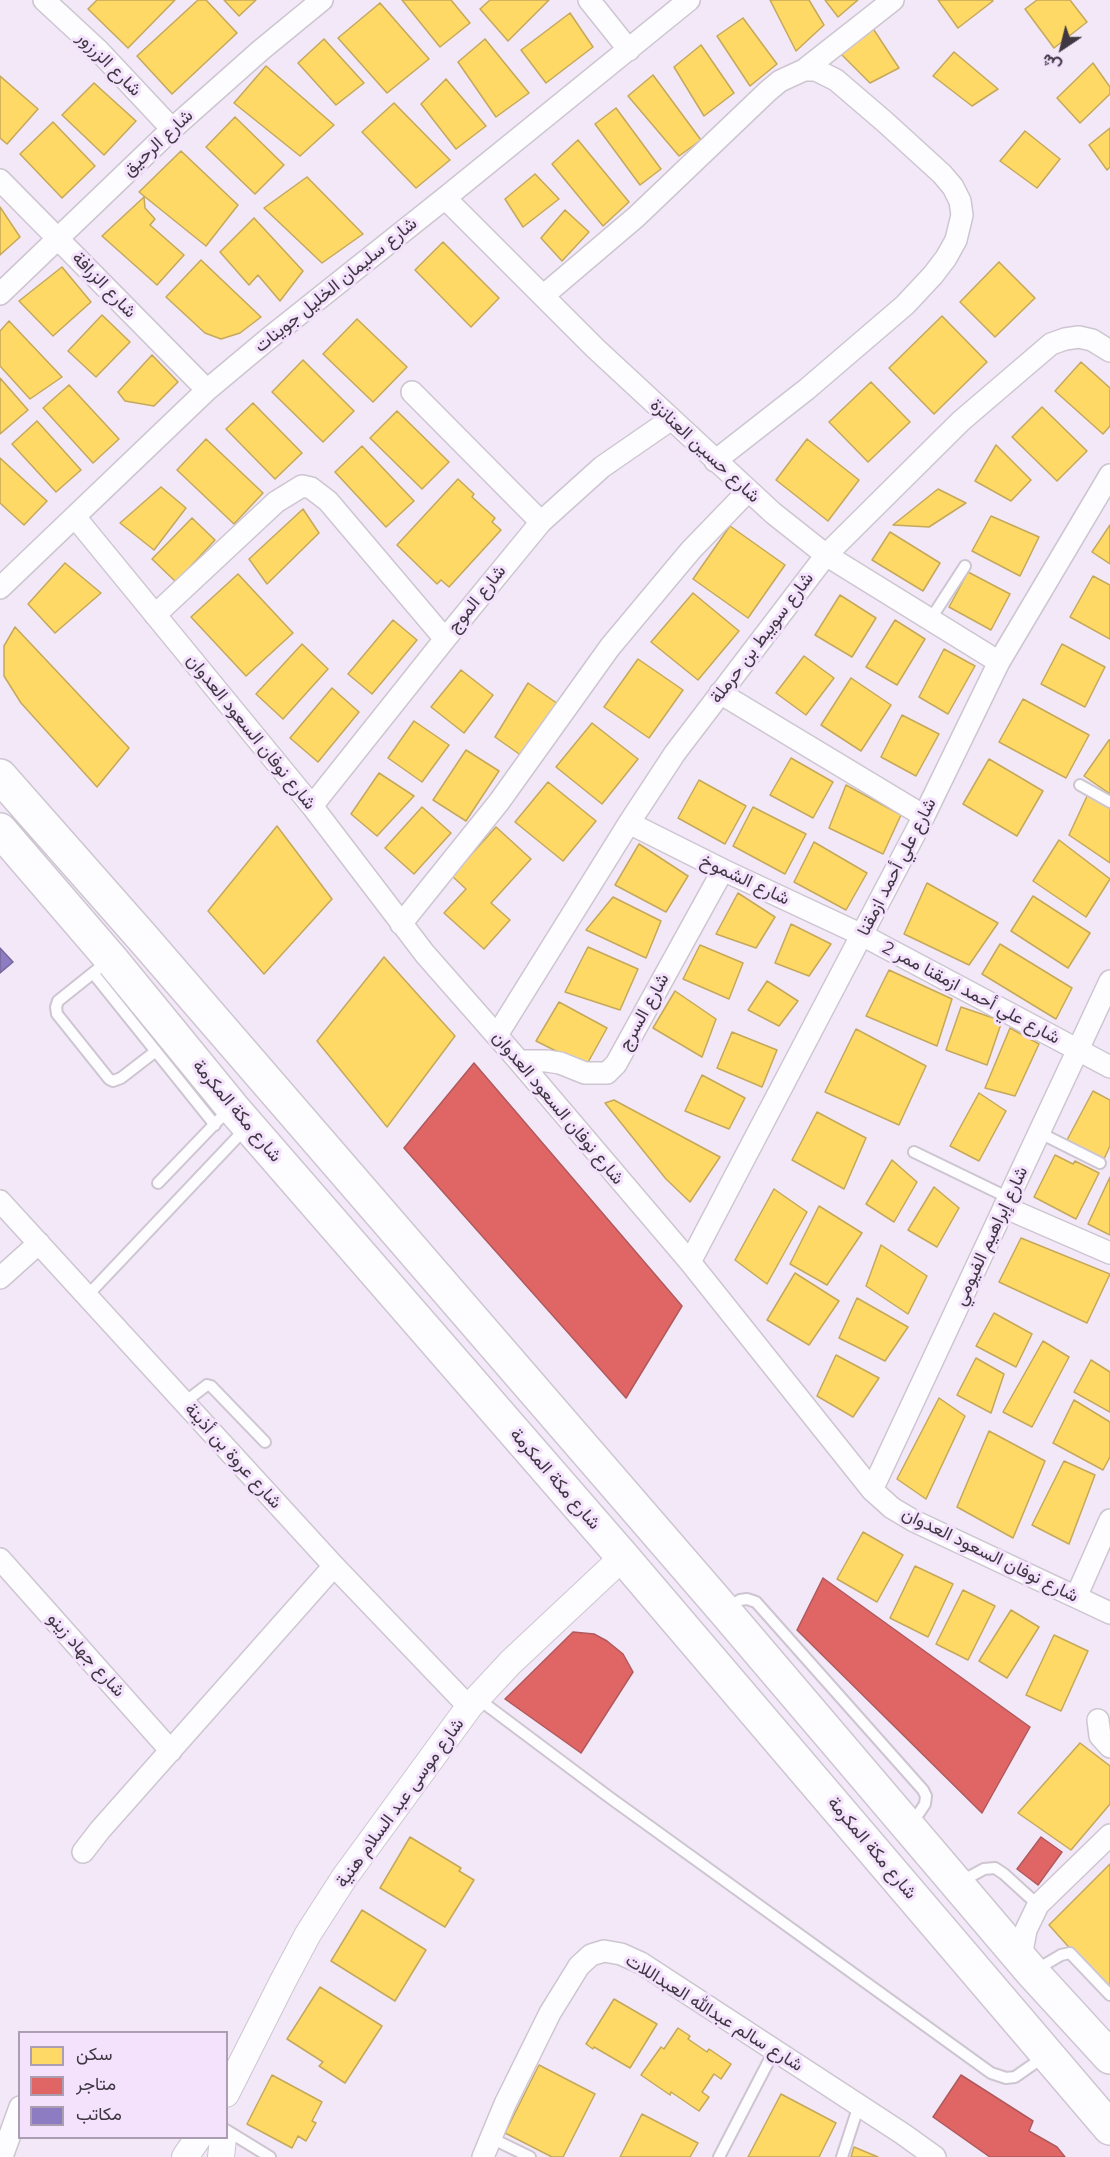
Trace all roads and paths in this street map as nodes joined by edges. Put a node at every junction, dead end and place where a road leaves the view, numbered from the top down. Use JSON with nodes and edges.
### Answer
{"nodes":[{"id":1,"x":44,"y":0,"type":"edge"},
{"id":2,"x":322,"y":0,"type":"edge"},
{"id":3,"x":589,"y":0,"type":"edge"},
{"id":4,"x":689,"y":0,"type":"edge"},
{"id":5,"x":893,"y":0,"type":"edge"},
{"id":6,"x":629,"y":50,"type":"junction"},
{"id":7,"x":804,"y":70,"type":"junction"},
{"id":8,"x":172,"y":129,"type":"junction"},
{"id":9,"x":0,"y":180,"type":"edge"},
{"id":10,"x":445,"y":198,"type":"junction"},
{"id":11,"x":57,"y":237,"type":"junction"},
{"id":12,"x":0,"y":294,"type":"edge"},
{"id":13,"x":543,"y":296,"type":"junction"},
{"id":14,"x":1110,"y":351,"type":"edge"},
{"id":15,"x":207,"y":390,"type":"junction"},
{"id":16,"x":412,"y":392,"type":"dead end"},
{"id":17,"x":670,"y":420,"type":"junction"},
{"id":18,"x":715,"y":461,"type":"junction"},
{"id":19,"x":1110,"y":476,"type":"edge"},
{"id":20,"x":748,"y":491,"type":"junction"},
{"id":21,"x":75,"y":517,"type":"junction"},
{"id":22,"x":541,"y":522,"type":"junction"},
{"id":23,"x":826,"y":555,"type":"junction"},
{"id":24,"x":965,"y":566,"type":"dead end"},
{"id":25,"x":0,"y":588,"type":"edge"},
{"id":26,"x":155,"y":615,"type":"junction"},
{"id":27,"x":930,"y":620,"type":"junction"},
{"id":28,"x":445,"y":639,"type":"junction"},
{"id":29,"x":999,"y":662,"type":"junction"},
{"id":30,"x":720,"y":693,"type":"junction"},
{"id":31,"x":0,"y":776,"type":"edge"},
{"id":32,"x":1080,"y":785,"type":"dead end"},
{"id":33,"x":1110,"y":802,"type":"edge"},
{"id":34,"x":312,"y":806,"type":"junction"},
{"id":35,"x":924,"y":816,"type":"junction"},
{"id":36,"x":629,"y":823,"type":"junction"},
{"id":37,"x":0,"y":830,"type":"edge"},
{"id":38,"x":723,"y":870,"type":"junction"},
{"id":39,"x":401,"y":924,"type":"junction"},
{"id":40,"x":862,"y":935,"type":"junction"},
{"id":41,"x":102,"y":966,"type":"junction"},
{"id":42,"x":1110,"y":981,"type":"edge"},
{"id":43,"x":496,"y":1035,"type":"junction"},
{"id":44,"x":156,"y":1051,"type":"junction"},
{"id":45,"x":1079,"y":1051,"type":"junction"},
{"id":46,"x":519,"y":1061,"type":"junction"},
{"id":47,"x":1110,"y":1067,"type":"edge"},
{"id":48,"x":231,"y":1119,"type":"junction"},
{"id":49,"x":1040,"y":1133,"type":"junction"},
{"id":50,"x":914,"y":1152,"type":"dead end"},
{"id":51,"x":1100,"y":1163,"type":"dead end"},
{"id":52,"x":158,"y":1183,"type":"dead end"},
{"id":53,"x":0,"y":1202,"type":"edge"},
{"id":54,"x":1006,"y":1203,"type":"junction"},
{"id":55,"x":39,"y":1243,"type":"junction"},
{"id":56,"x":1110,"y":1253,"type":"edge"},
{"id":57,"x":690,"y":1262,"type":"junction"},
{"id":58,"x":0,"y":1278,"type":"edge"},
{"id":59,"x":87,"y":1296,"type":"junction"},
{"id":60,"x":187,"y":1404,"type":"junction"},
{"id":61,"x":264,"y":1442,"type":"dead end"},
{"id":62,"x":872,"y":1490,"type":"junction"},
{"id":63,"x":1110,"y":1520,"type":"edge"},
{"id":64,"x":623,"y":1557,"type":"junction"},
{"id":65,"x":0,"y":1559,"type":"edge"},
{"id":66,"x":334,"y":1566,"type":"junction"},
{"id":67,"x":1076,"y":1597,"type":"junction"},
{"id":68,"x":1110,"y":1613,"type":"edge"},
{"id":69,"x":473,"y":1703,"type":"junction"},
{"id":70,"x":1098,"y":1720,"type":"dead end"},
{"id":71,"x":1110,"y":1747,"type":"edge"},
{"id":72,"x":171,"y":1751,"type":"junction"},
{"id":73,"x":1110,"y":1835,"type":"edge"},
{"id":74,"x":83,"y":1852,"type":"dead end"},
{"id":75,"x":957,"y":1884,"type":"junction"},
{"id":76,"x":1038,"y":1905,"type":"junction"},
{"id":77,"x":1027,"y":1964,"type":"junction"},
{"id":78,"x":1110,"y":1995,"type":"edge"},
{"id":79,"x":774,"y":2050,"type":"junction"},
{"id":80,"x":1047,"y":2054,"type":"junction"},
{"id":81,"x":1110,"y":2057,"type":"edge"},
{"id":82,"x":228,"y":2092,"type":"edge"},
{"id":83,"x":1080,"y":2092,"type":"junction"},
{"id":84,"x":859,"y":2105,"type":"junction"},
{"id":85,"x":18,"y":2114,"type":"edge"},
{"id":86,"x":1110,"y":2119,"type":"edge"},
{"id":87,"x":1110,"y":2128,"type":"edge"},
{"id":88,"x":228,"y":2131,"type":"edge"},
{"id":89,"x":197,"y":2139,"type":"edge"},
{"id":90,"x":223,"y":2139,"type":"edge"},
{"id":91,"x":487,"y":2147,"type":"edge"},
{"id":92,"x":7,"y":2155,"type":"edge"},
{"id":93,"x":185,"y":2157,"type":"edge"},
{"id":94,"x":221,"y":2157,"type":"edge"},
{"id":95,"x":270,"y":2157,"type":"edge"},
{"id":96,"x":530,"y":2157,"type":"edge"},
{"id":97,"x":719,"y":2157,"type":"edge"},
{"id":98,"x":842,"y":2157,"type":"edge"},
{"id":99,"x":935,"y":2157,"type":"edge"}],
"edges":[{"from":1,"to":8,"type":"street","name":"شارع الزرزور"},
{"from":2,"to":8,"type":"street","name":"شارع الرحيق"},
{"from":3,"to":6,"type":"street"},
{"from":4,"to":6,"type":"street","name":"شارع سليمان الخليل جوينات"},
{"from":5,"to":7,"type":"street"},
{"from":6,"to":10,"type":"street","name":"شارع سليمان الخليل جوينات"},
{"from":7,"to":13,"type":"street"},
{"from":7,"to":18,"type":"street"},
{"from":8,"to":11,"type":"street","name":"شارع الرحيق"},
{"from":9,"to":11,"type":"street","name":"شارع الزرافة"},
{"from":10,"to":13,"type":"street","name":"شارع حسين العنانزة"},
{"from":10,"to":15,"type":"street","name":"شارع سليمان الخليل جوينات"},
{"from":11,"to":12,"type":"street","name":"شارع الرحيق"},
{"from":11,"to":15,"type":"street","name":"شارع الزرافة"},
{"from":13,"to":17,"type":"street","name":"شارع حسين العنانزة"},
{"from":14,"to":23,"type":"street","name":"شارع سويبط بن حرملة"},
{"from":15,"to":21,"type":"street","name":"شارع سليمان الخليل جوينات"},
{"from":16,"to":22,"type":"street"},
{"from":17,"to":18,"type":"street","name":"شارع حسين العنانزة"},
{"from":17,"to":22,"type":"street","name":"شارع الموج"},
{"from":18,"to":20,"type":"street","name":"شارع حسين العنانزة"},
{"from":19,"to":29,"type":"street","name":"شارع علي أحمد ازمقنا"},
{"from":20,"to":23,"type":"street","name":"شارع حسين العنانزة"},
{"from":20,"to":39,"type":"street"},
{"from":21,"to":25,"type":"street","name":"شارع سليمان الخليل جوينات"},
{"from":21,"to":26,"type":"street","name":"شارع نوفان السعود العدوان"},
{"from":22,"to":28,"type":"street","name":"شارع الموج"},
{"from":23,"to":27,"type":"street","name":"شارع حسين العنانزة"},
{"from":23,"to":30,"type":"street","name":"شارع سويبط بن حرملة"},
{"from":24,"to":27,"type":"lane"},
{"from":26,"to":28,"type":"street"},
{"from":26,"to":34,"type":"street","name":"شارع نوفان السعود العدوان"},
{"from":27,"to":29,"type":"street","name":"شارع حسين العنانزة"},
{"from":28,"to":34,"type":"street","name":"شارع الموج"},
{"from":29,"to":35,"type":"street","name":"شارع علي أحمد ازمقنا"},
{"from":30,"to":35,"type":"street"},
{"from":30,"to":36,"type":"street","name":"شارع سويبط بن حرملة"},
{"from":31,"to":75,"type":"main road"},
{"from":32,"to":33,"type":"lane"},
{"from":34,"to":39,"type":"street","name":"شارع نوفان السعود العدوان"},
{"from":35,"to":40,"type":"street","name":"شارع علي أحمد ازمقنا"},
{"from":36,"to":38,"type":"street","name":"شارع الشموخ"},
{"from":36,"to":43,"type":"street","name":"شارع سويبط بن حرملة"},
{"from":37,"to":41,"type":"main road","name":"شارع مكة المكرمة"},
{"from":38,"to":40,"type":"street","name":"شارع الشموخ"},
{"from":38,"to":46,"type":"street","name":"شارع السرج"},
{"from":39,"to":43,"type":"street","name":"شارع نوفان السعود العدوان"},
{"from":40,"to":45,"type":"street","name":"شارع علي أحمد ازمقنا ممر 2"},
{"from":40,"to":57,"type":"street","name":"شارع علي أحمد ازمقنا"},
{"from":41,"to":44,"type":"lane"},
{"from":41,"to":44,"type":"lane"},
{"from":41,"to":48,"type":"main road","name":"شارع مكة المكرمة"},
{"from":42,"to":45,"type":"street","name":"شارع إبراهيم الفيومي"},
{"from":43,"to":46,"type":"street","name":"شارع نوفان السعود العدوان"},
{"from":44,"to":48,"type":"lane"},
{"from":45,"to":47,"type":"street","name":"شارع علي أحمد ازمقنا ممر 2"},
{"from":45,"to":49,"type":"street","name":"شارع إبراهيم الفيومي"},
{"from":46,"to":57,"type":"street","name":"شارع نوفان السعود العدوان"},
{"from":48,"to":52,"type":"lane"},
{"from":48,"to":59,"type":"lane"},
{"from":48,"to":64,"type":"main road","name":"شارع مكة المكرمة"},
{"from":49,"to":51,"type":"lane"},
{"from":49,"to":54,"type":"street","name":"شارع إبراهيم الفيومي"},
{"from":50,"to":54,"type":"lane"},
{"from":53,"to":55,"type":"street","name":"شارع عروة بن أذينة"},
{"from":54,"to":56,"type":"street"},
{"from":54,"to":62,"type":"street","name":"شارع إبراهيم الفيومي"},
{"from":55,"to":58,"type":"street"},
{"from":55,"to":59,"type":"street","name":"شارع عروة بن أذينة"},
{"from":57,"to":62,"type":"street","name":"شارع نوفان السعود العدوان"},
{"from":59,"to":60,"type":"street","name":"شارع عروة بن أذينة"},
{"from":60,"to":61,"type":"lane"},
{"from":60,"to":66,"type":"street","name":"شارع عروة بن أذينة"},
{"from":62,"to":67,"type":"street","name":"شارع نوفان السعود العدوان"},
{"from":63,"to":67,"type":"street"},
{"from":64,"to":69,"type":"street","name":"شارع موسى عبد السلام هنية"},
{"from":64,"to":80,"type":"main road","name":"شارع مكة المكرمة"},
{"from":65,"to":72,"type":"street","name":"شارع جهاد زينو"},
{"from":66,"to":69,"type":"street","name":"شارع عروة بن أذينة"},
{"from":66,"to":72,"type":"street"},
{"from":67,"to":68,"type":"street","name":"شارع نوفان السعود العدوان"},
{"from":69,"to":80,"type":"lane"},
{"from":69,"to":82,"type":"street","name":"شارع موسى عبد السلام هنية"},
{"from":70,"to":71,"type":"street"},
{"from":72,"to":74,"type":"street"},
{"from":73,"to":76,"type":"street"},
{"from":75,"to":76,"type":"lane"},
{"from":75,"to":77,"type":"main road"},
{"from":76,"to":77,"type":"street"},
{"from":77,"to":78,"type":"lane"},
{"from":77,"to":81,"type":"main road"},
{"from":79,"to":84,"type":"street","name":"شارع سالم عبدالله العبداللات"},
{"from":79,"to":91,"type":"street","name":"شارع سالم عبدالله العبداللات"},
{"from":79,"to":97,"type":"lane"},
{"from":80,"to":83,"type":"main road","name":"شارع مكة المكرمة"},
{"from":83,"to":86,"type":"main road"},
{"from":83,"to":87,"type":"main road","name":"شارع مكة المكرمة"},
{"from":84,"to":98,"type":"lane"},
{"from":84,"to":99,"type":"street","name":"شارع سالم عبدالله العبداللات"},
{"from":85,"to":92,"type":"street"},
{"from":88,"to":95,"type":"lane"},
{"from":89,"to":93,"type":"street"},
{"from":90,"to":94,"type":"street"},
{"from":91,"to":96,"type":"lane"}]}
